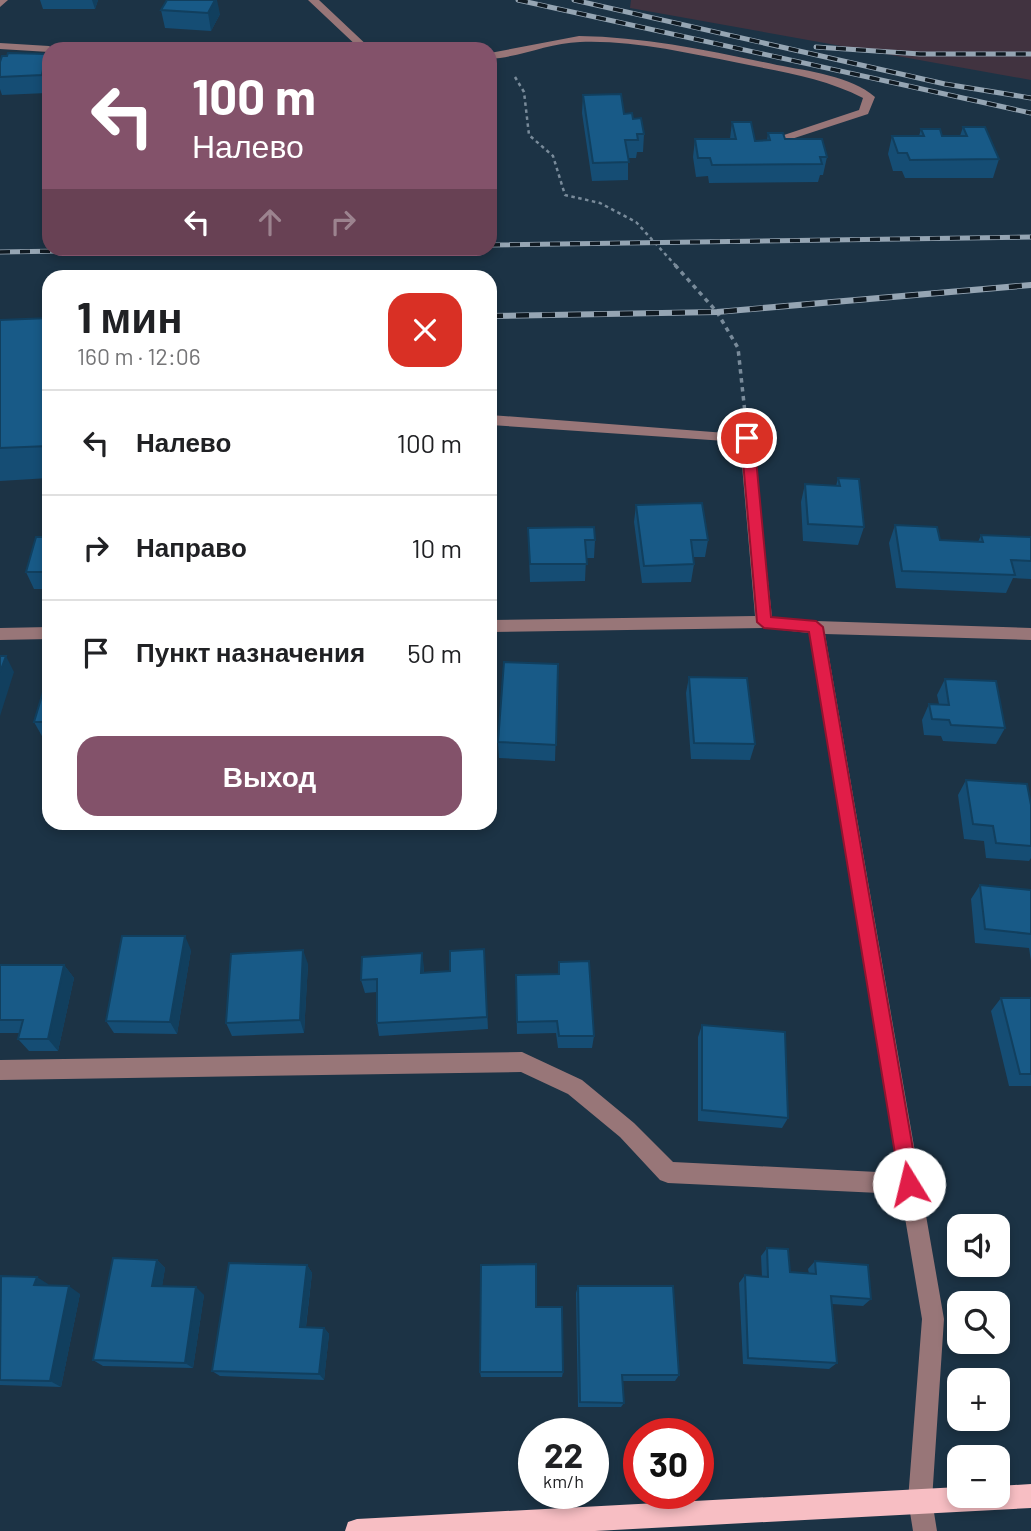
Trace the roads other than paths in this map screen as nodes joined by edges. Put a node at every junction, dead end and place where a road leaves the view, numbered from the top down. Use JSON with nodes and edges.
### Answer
{"nodes":[{"id":1,"x":313,"y":0,"type":"edge"},
{"id":2,"x":358,"y":42,"type":"edge"},
{"id":3,"x":0,"y":46,"type":"edge"},
{"id":4,"x":42,"y":49,"type":"edge"},
{"id":5,"x":497,"y":56,"type":"edge"},
{"id":6,"x":770,"y":143,"type":"edge"},
{"id":7,"x":497,"y":420,"type":"edge"},
{"id":8,"x":764,"y":622,"type":"junction"},
{"id":9,"x":497,"y":626,"type":"edge"},
{"id":10,"x":816,"y":627,"type":"junction"},
{"id":11,"x":42,"y":633,"type":"edge"},
{"id":12,"x":0,"y":634,"type":"edge"},
{"id":13,"x":1031,"y":634,"type":"edge"},
{"id":14,"x":0,"y":1070,"type":"edge"},
{"id":15,"x":909,"y":1184,"type":"junction"},
{"id":16,"x":1031,"y":1496,"type":"edge"},
{"id":17,"x":920,"y":1500,"type":"junction"},
{"id":18,"x":357,"y":1531,"type":"edge"},
{"id":19,"x":925,"y":1531,"type":"edge"}],
"edges":[{"from":1,"to":2,"type":"street"},
{"from":3,"to":4,"type":"street"},
{"from":5,"to":6,"type":"street"},
{"from":7,"to":8,"type":"street"},
{"from":8,"to":9,"type":"street"},
{"from":8,"to":10,"type":"street"},
{"from":10,"to":13,"type":"street"},
{"from":10,"to":15,"type":"street"},
{"from":11,"to":12,"type":"street"},
{"from":14,"to":15,"type":"street"},
{"from":15,"to":17,"type":"street"},
{"from":16,"to":17,"type":"main road"},
{"from":17,"to":18,"type":"main road"},
{"from":17,"to":19,"type":"street"}]}
